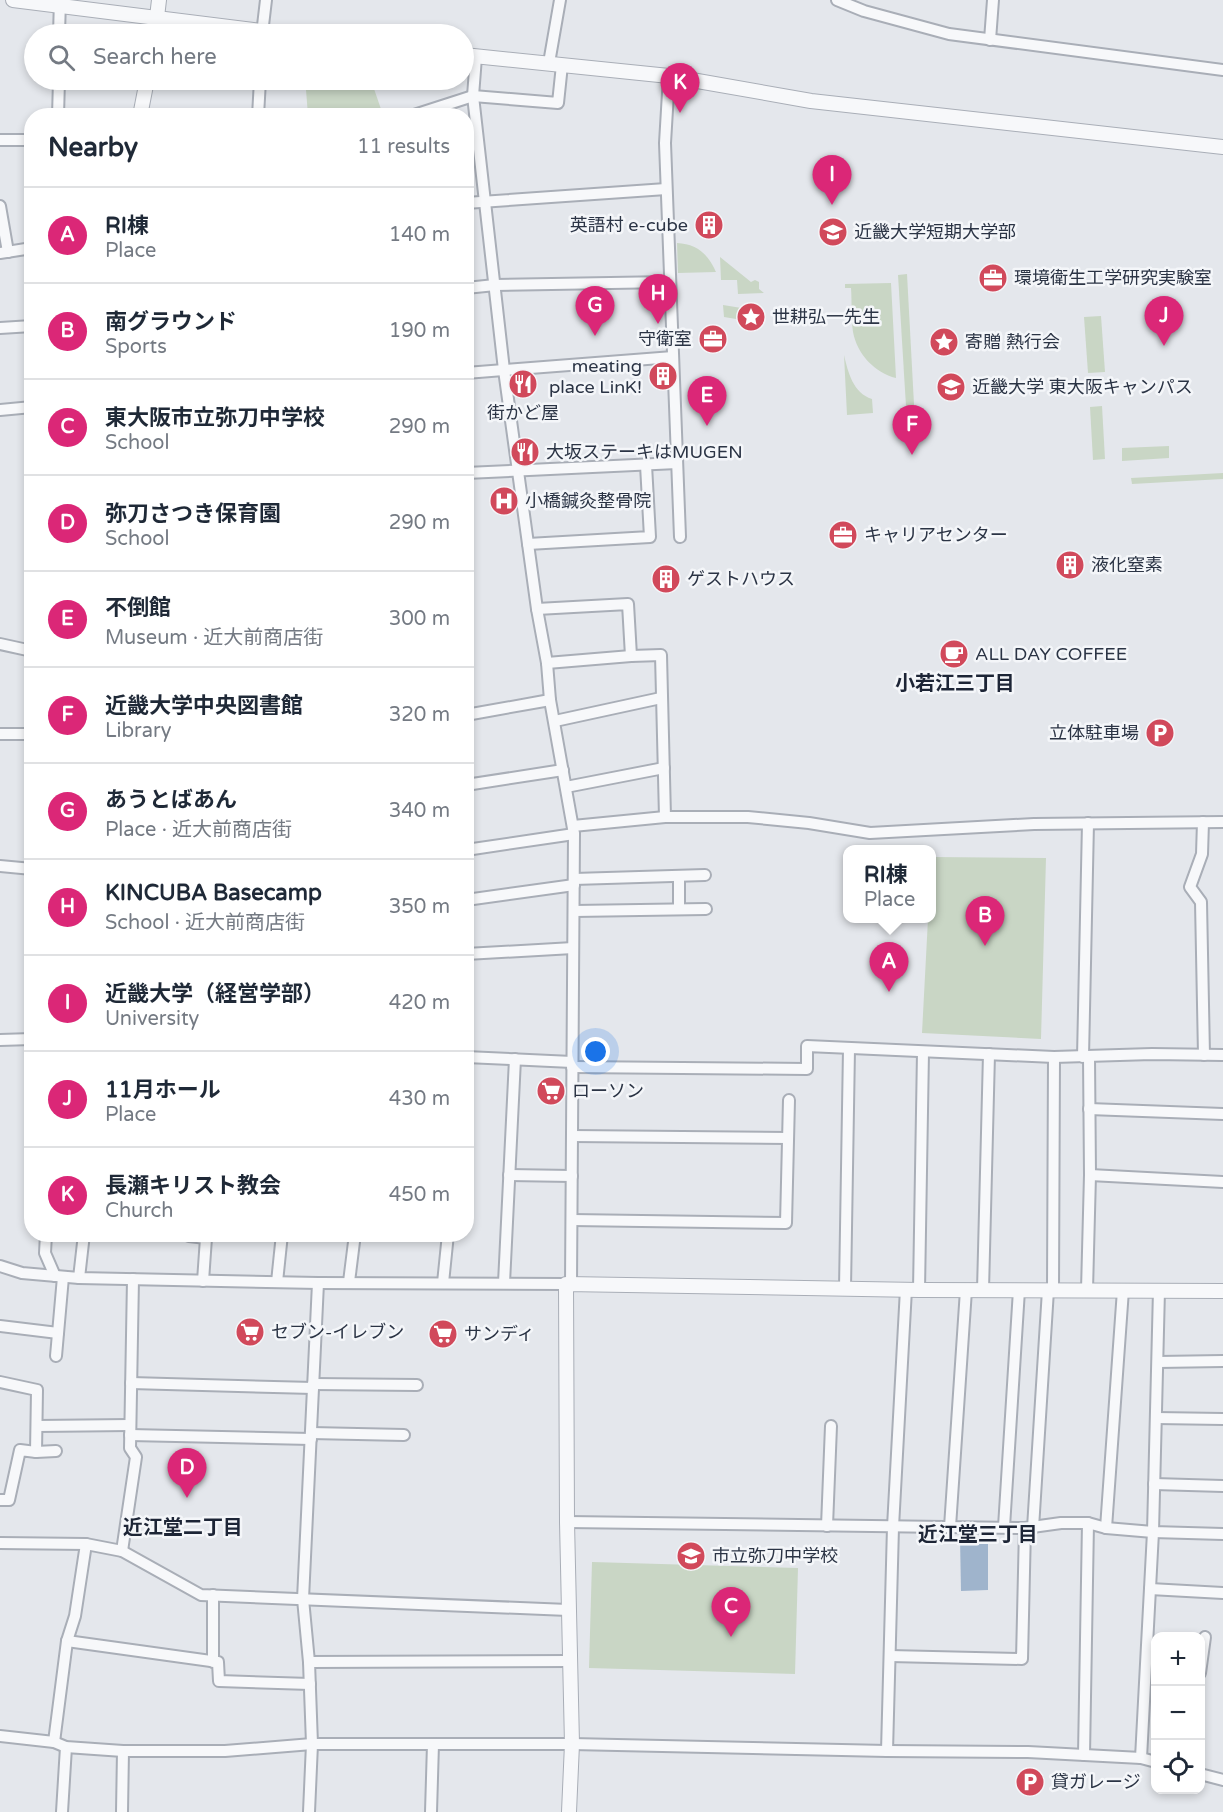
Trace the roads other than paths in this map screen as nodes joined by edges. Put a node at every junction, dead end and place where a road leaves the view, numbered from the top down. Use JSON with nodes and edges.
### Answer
{"nodes":[{"id":1,"x":13,"y":0,"type":"edge"},
{"id":2,"x":159,"y":0,"type":"edge"},
{"id":3,"x":266,"y":0,"type":"edge"},
{"id":4,"x":560,"y":0,"type":"edge"},
{"id":5,"x":837,"y":0,"type":"edge"},
{"id":6,"x":993,"y":0,"type":"edge"},
{"id":7,"x":60,"y":3,"type":"edge"},
{"id":8,"x":864,"y":5,"type":"edge"},
{"id":9,"x":158,"y":18,"type":"junction"},
{"id":10,"x":59,"y":24,"type":"edge"},
{"id":11,"x":156,"y":24,"type":"edge"},
{"id":12,"x":200,"y":24,"type":"edge"},
{"id":13,"x":263,"y":24,"type":"edge"},
{"id":14,"x":990,"y":40,"type":"junction"},
{"id":15,"x":474,"y":56,"type":"edge"},
{"id":16,"x":556,"y":64,"type":"junction"},
{"id":17,"x":1223,"y":70,"type":"edge"},
{"id":18,"x":669,"y":76,"type":"junction"},
{"id":19,"x":59,"y":90,"type":"edge"},
{"id":20,"x":145,"y":90,"type":"edge"},
{"id":21,"x":259,"y":90,"type":"edge"},
{"id":22,"x":473,"y":90,"type":"edge"},
{"id":23,"x":473,"y":96,"type":"junction"},
{"id":24,"x":58,"y":108,"type":"edge"},
{"id":25,"x":142,"y":108,"type":"edge"},
{"id":26,"x":258,"y":108,"type":"edge"},
{"id":27,"x":436,"y":108,"type":"edge"},
{"id":28,"x":0,"y":140,"type":"edge"},
{"id":29,"x":24,"y":140,"type":"edge"},
{"id":30,"x":1223,"y":147,"type":"edge"},
{"id":31,"x":666,"y":189,"type":"junction"},
{"id":32,"x":486,"y":201,"type":"junction"},
{"id":33,"x":474,"y":202,"type":"edge"},
{"id":34,"x":0,"y":206,"type":"edge"},
{"id":35,"x":24,"y":249,"type":"edge"},
{"id":36,"x":4,"y":252,"type":"edge"},
{"id":37,"x":669,"y":282,"type":"junction"},
{"id":38,"x":495,"y":285,"type":"junction"},
{"id":39,"x":474,"y":287,"type":"edge"},
{"id":40,"x":24,"y":326,"type":"edge"},
{"id":41,"x":0,"y":328,"type":"edge"},
{"id":42,"x":673,"y":357,"type":"junction"},
{"id":43,"x":504,"y":370,"type":"junction"},
{"id":44,"x":474,"y":372,"type":"edge"},
{"id":45,"x":24,"y":408,"type":"edge"},
{"id":46,"x":0,"y":410,"type":"edge"},
{"id":47,"x":677,"y":463,"type":"junction"},
{"id":48,"x":646,"y":465,"type":"junction"},
{"id":49,"x":518,"y":471,"type":"junction"},
{"id":50,"x":474,"y":473,"type":"edge"},
{"id":51,"x":680,"y":537,"type":"dead end"},
{"id":52,"x":528,"y":544,"type":"junction"},
{"id":53,"x":537,"y":609,"type":"junction"},
{"id":54,"x":0,"y":644,"type":"edge"},
{"id":55,"x":24,"y":649,"type":"edge"},
{"id":56,"x":631,"y":656,"type":"junction"},
{"id":57,"x":547,"y":663,"type":"junction"},
{"id":58,"x":662,"y":698,"type":"junction"},
{"id":59,"x":550,"y":700,"type":"junction"},
{"id":60,"x":474,"y":714,"type":"edge"},
{"id":61,"x":555,"y":721,"type":"junction"},
{"id":62,"x":0,"y":734,"type":"edge"},
{"id":63,"x":24,"y":734,"type":"edge"},
{"id":64,"x":664,"y":768,"type":"junction"},
{"id":65,"x":563,"y":770,"type":"junction"},
{"id":66,"x":474,"y":784,"type":"edge"},
{"id":67,"x":566,"y":787,"type":"junction"},
{"id":68,"x":665,"y":817,"type":"junction"},
{"id":69,"x":1203,"y":822,"type":"junction"},
{"id":70,"x":1223,"y":822,"type":"edge"},
{"id":71,"x":1088,"y":823,"type":"junction"},
{"id":72,"x":574,"y":830,"type":"junction"},
{"id":73,"x":474,"y":849,"type":"edge"},
{"id":74,"x":0,"y":866,"type":"edge"},
{"id":75,"x":24,"y":868,"type":"edge"},
{"id":76,"x":705,"y":875,"type":"dead end"},
{"id":77,"x":679,"y":876,"type":"junction"},
{"id":78,"x":574,"y":882,"type":"junction"},
{"id":79,"x":474,"y":899,"type":"edge"},
{"id":80,"x":679,"y":909,"type":"junction"},
{"id":81,"x":706,"y":909,"type":"dead end"},
{"id":82,"x":574,"y":910,"type":"junction"},
{"id":83,"x":573,"y":948,"type":"junction"},
{"id":84,"x":474,"y":954,"type":"edge"},
{"id":85,"x":24,"y":1039,"type":"edge"},
{"id":86,"x":0,"y":1040,"type":"edge"},
{"id":87,"x":849,"y":1049,"type":"junction"},
{"id":88,"x":923,"y":1052,"type":"junction"},
{"id":89,"x":989,"y":1054,"type":"junction"},
{"id":90,"x":1204,"y":1055,"type":"junction"},
{"id":91,"x":1223,"y":1055,"type":"edge"},
{"id":92,"x":474,"y":1057,"type":"edge"},
{"id":93,"x":1086,"y":1057,"type":"junction"},
{"id":94,"x":1053,"y":1058,"type":"junction"},
{"id":95,"x":515,"y":1059,"type":"junction"},
{"id":96,"x":572,"y":1065,"type":"junction"},
{"id":97,"x":789,"y":1100,"type":"dead end"},
{"id":98,"x":1089,"y":1109,"type":"junction"},
{"id":99,"x":1223,"y":1114,"type":"edge"},
{"id":100,"x":572,"y":1136,"type":"junction"},
{"id":101,"x":788,"y":1138,"type":"junction"},
{"id":102,"x":509,"y":1175,"type":"junction"},
{"id":103,"x":1090,"y":1175,"type":"junction"},
{"id":104,"x":572,"y":1176,"type":"junction"},
{"id":105,"x":1223,"y":1182,"type":"edge"},
{"id":106,"x":572,"y":1220,"type":"junction"},
{"id":107,"x":46,"y":1242,"type":"edge"},
{"id":108,"x":83,"y":1242,"type":"edge"},
{"id":109,"x":206,"y":1242,"type":"edge"},
{"id":110,"x":281,"y":1242,"type":"edge"},
{"id":111,"x":354,"y":1242,"type":"edge"},
{"id":112,"x":446,"y":1242,"type":"edge"},
{"id":113,"x":0,"y":1266,"type":"edge"},
{"id":114,"x":59,"y":1277,"type":"junction"},
{"id":115,"x":79,"y":1278,"type":"junction"},
{"id":116,"x":133,"y":1279,"type":"junction"},
{"id":117,"x":203,"y":1281,"type":"junction"},
{"id":118,"x":276,"y":1282,"type":"junction"},
{"id":119,"x":349,"y":1282,"type":"junction"},
{"id":120,"x":318,"y":1283,"type":"junction"},
{"id":121,"x":442,"y":1283,"type":"junction"},
{"id":122,"x":504,"y":1283,"type":"junction"},
{"id":123,"x":569,"y":1284,"type":"junction"},
{"id":124,"x":845,"y":1288,"type":"junction"},
{"id":125,"x":912,"y":1289,"type":"junction"},
{"id":126,"x":966,"y":1290,"type":"junction"},
{"id":127,"x":983,"y":1290,"type":"junction"},
{"id":128,"x":1019,"y":1290,"type":"junction"},
{"id":129,"x":1051,"y":1290,"type":"junction"},
{"id":130,"x":1087,"y":1290,"type":"junction"},
{"id":131,"x":1123,"y":1290,"type":"junction"},
{"id":132,"x":1159,"y":1290,"type":"junction"},
{"id":133,"x":1223,"y":1291,"type":"edge"},
{"id":134,"x":0,"y":1326,"type":"edge"},
{"id":135,"x":58,"y":1333,"type":"junction"},
{"id":136,"x":56,"y":1356,"type":"dead end"},
{"id":137,"x":1223,"y":1361,"type":"edge"},
{"id":138,"x":1158,"y":1362,"type":"junction"},
{"id":139,"x":0,"y":1382,"type":"edge"},
{"id":140,"x":131,"y":1383,"type":"junction"},
{"id":141,"x":417,"y":1385,"type":"dead end"},
{"id":142,"x":313,"y":1386,"type":"junction"},
{"id":143,"x":1156,"y":1418,"type":"junction"},
{"id":144,"x":1223,"y":1419,"type":"edge"},
{"id":145,"x":37,"y":1426,"type":"junction"},
{"id":146,"x":831,"y":1426,"type":"dead end"},
{"id":147,"x":130,"y":1430,"type":"junction"},
{"id":148,"x":404,"y":1435,"type":"dead end"},
{"id":149,"x":311,"y":1436,"type":"junction"},
{"id":150,"x":56,"y":1451,"type":"dead end"},
{"id":151,"x":36,"y":1452,"type":"junction"},
{"id":152,"x":1154,"y":1484,"type":"junction"},
{"id":153,"x":1223,"y":1486,"type":"edge"},
{"id":154,"x":0,"y":1500,"type":"edge"},
{"id":155,"x":567,"y":1522,"type":"junction"},
{"id":156,"x":1088,"y":1522,"type":"junction"},
{"id":157,"x":827,"y":1526,"type":"junction"},
{"id":158,"x":893,"y":1527,"type":"junction"},
{"id":159,"x":950,"y":1527,"type":"junction"},
{"id":160,"x":1004,"y":1527,"type":"junction"},
{"id":161,"x":1029,"y":1528,"type":"junction"},
{"id":162,"x":1106,"y":1528,"type":"junction"},
{"id":163,"x":1153,"y":1532,"type":"junction"},
{"id":164,"x":1223,"y":1534,"type":"edge"},
{"id":165,"x":0,"y":1543,"type":"edge"},
{"id":166,"x":86,"y":1544,"type":"junction"},
{"id":167,"x":122,"y":1551,"type":"junction"},
{"id":168,"x":1150,"y":1589,"type":"junction"},
{"id":169,"x":1223,"y":1593,"type":"edge"},
{"id":170,"x":213,"y":1595,"type":"junction"},
{"id":171,"x":303,"y":1599,"type":"junction"},
{"id":172,"x":568,"y":1610,"type":"junction"},
{"id":173,"x":66,"y":1641,"type":"junction"},
{"id":174,"x":890,"y":1656,"type":"junction"},
{"id":175,"x":213,"y":1662,"type":"junction"},
{"id":176,"x":309,"y":1662,"type":"junction"},
{"id":177,"x":569,"y":1662,"type":"junction"},
{"id":178,"x":310,"y":1684,"type":"junction"},
{"id":179,"x":0,"y":1736,"type":"edge"},
{"id":180,"x":54,"y":1742,"type":"junction"},
{"id":181,"x":312,"y":1744,"type":"junction"},
{"id":182,"x":433,"y":1744,"type":"junction"},
{"id":183,"x":572,"y":1744,"type":"junction"},
{"id":184,"x":66,"y":1747,"type":"junction"},
{"id":185,"x":123,"y":1750,"type":"junction"},
{"id":186,"x":887,"y":1752,"type":"junction"},
{"id":187,"x":1084,"y":1755,"type":"junction"},
{"id":188,"x":1141,"y":1758,"type":"junction"},
{"id":189,"x":1151,"y":1760,"type":"edge"},
{"id":190,"x":1205,"y":1775,"type":"edge"},
{"id":191,"x":1223,"y":1780,"type":"edge"},
{"id":192,"x":62,"y":1812,"type":"edge"},
{"id":193,"x":122,"y":1812,"type":"edge"},
{"id":194,"x":309,"y":1812,"type":"edge"},
{"id":195,"x":431,"y":1812,"type":"edge"},
{"id":196,"x":569,"y":1812,"type":"edge"}],
"edges":[{"from":1,"to":7,"type":"street"},
{"from":2,"to":9,"type":"street"},
{"from":3,"to":13,"type":"street"},
{"from":4,"to":16,"type":"street"},
{"from":5,"to":8,"type":"street"},
{"from":6,"to":14,"type":"street"},
{"from":7,"to":9,"type":"street"},
{"from":7,"to":10,"type":"street"},
{"from":8,"to":14,"type":"street"},
{"from":9,"to":11,"type":"street"},
{"from":9,"to":12,"type":"street"},
{"from":14,"to":17,"type":"street"},
{"from":15,"to":16,"type":"street"},
{"from":16,"to":18,"type":"street"},
{"from":16,"to":23,"type":"street"},
{"from":18,"to":30,"type":"street"},
{"from":18,"to":31,"type":"street"},
{"from":19,"to":24,"type":"street"},
{"from":20,"to":25,"type":"street"},
{"from":21,"to":26,"type":"street"},
{"from":22,"to":23,"type":"street"},
{"from":23,"to":27,"type":"street"},
{"from":23,"to":32,"type":"street"},
{"from":28,"to":29,"type":"street"},
{"from":31,"to":32,"type":"street"},
{"from":31,"to":37,"type":"street"},
{"from":32,"to":33,"type":"street"},
{"from":32,"to":38,"type":"street"},
{"from":34,"to":36,"type":"street"},
{"from":35,"to":36,"type":"street"},
{"from":37,"to":38,"type":"street"},
{"from":37,"to":42,"type":"street"},
{"from":38,"to":39,"type":"street"},
{"from":38,"to":43,"type":"street"},
{"from":40,"to":41,"type":"street"},
{"from":42,"to":43,"type":"street"},
{"from":42,"to":47,"type":"street"},
{"from":43,"to":44,"type":"street"},
{"from":43,"to":49,"type":"street"},
{"from":45,"to":46,"type":"street"},
{"from":47,"to":48,"type":"street"},
{"from":47,"to":51,"type":"street"},
{"from":48,"to":49,"type":"street"},
{"from":48,"to":52,"type":"street"},
{"from":49,"to":50,"type":"street"},
{"from":49,"to":52,"type":"street"},
{"from":52,"to":53,"type":"street"},
{"from":53,"to":56,"type":"street"},
{"from":53,"to":57,"type":"street"},
{"from":54,"to":55,"type":"street"},
{"from":56,"to":57,"type":"street"},
{"from":56,"to":58,"type":"street"},
{"from":57,"to":59,"type":"street"},
{"from":58,"to":61,"type":"street"},
{"from":58,"to":64,"type":"street"},
{"from":59,"to":60,"type":"street"},
{"from":59,"to":61,"type":"street"},
{"from":61,"to":65,"type":"street"},
{"from":62,"to":63,"type":"street"},
{"from":64,"to":67,"type":"street"},
{"from":64,"to":68,"type":"street"},
{"from":65,"to":66,"type":"street"},
{"from":65,"to":67,"type":"street"},
{"from":67,"to":72,"type":"street"},
{"from":68,"to":71,"type":"street"},
{"from":68,"to":72,"type":"street"},
{"from":69,"to":70,"type":"street"},
{"from":69,"to":71,"type":"street"},
{"from":69,"to":90,"type":"street"},
{"from":71,"to":93,"type":"street"},
{"from":72,"to":73,"type":"street"},
{"from":72,"to":78,"type":"street"},
{"from":74,"to":75,"type":"street"},
{"from":76,"to":77,"type":"street"},
{"from":77,"to":78,"type":"street"},
{"from":77,"to":80,"type":"street"},
{"from":78,"to":79,"type":"street"},
{"from":78,"to":82,"type":"street"},
{"from":80,"to":81,"type":"street"},
{"from":80,"to":82,"type":"street"},
{"from":82,"to":83,"type":"street"},
{"from":83,"to":84,"type":"street"},
{"from":83,"to":96,"type":"street"},
{"from":85,"to":86,"type":"street"},
{"from":87,"to":88,"type":"street"},
{"from":87,"to":96,"type":"street"},
{"from":87,"to":124,"type":"street"},
{"from":88,"to":89,"type":"street"},
{"from":88,"to":125,"type":"street"},
{"from":89,"to":94,"type":"street"},
{"from":89,"to":127,"type":"street"},
{"from":90,"to":91,"type":"street"},
{"from":90,"to":93,"type":"street"},
{"from":92,"to":95,"type":"street"},
{"from":93,"to":94,"type":"street"},
{"from":93,"to":98,"type":"street"},
{"from":94,"to":129,"type":"street"},
{"from":95,"to":96,"type":"street"},
{"from":95,"to":102,"type":"street"},
{"from":96,"to":100,"type":"street"},
{"from":97,"to":101,"type":"street"},
{"from":98,"to":99,"type":"street"},
{"from":98,"to":103,"type":"street"},
{"from":100,"to":101,"type":"street"},
{"from":100,"to":104,"type":"street"},
{"from":101,"to":106,"type":"street"},
{"from":102,"to":104,"type":"street"},
{"from":102,"to":122,"type":"street"},
{"from":103,"to":105,"type":"street"},
{"from":103,"to":130,"type":"street"},
{"from":104,"to":106,"type":"street"},
{"from":106,"to":123,"type":"street"},
{"from":107,"to":114,"type":"street"},
{"from":108,"to":115,"type":"street"},
{"from":109,"to":117,"type":"street"},
{"from":110,"to":118,"type":"street"},
{"from":111,"to":119,"type":"street"},
{"from":112,"to":121,"type":"street"},
{"from":113,"to":114,"type":"street"},
{"from":114,"to":115,"type":"street"},
{"from":114,"to":135,"type":"street"},
{"from":115,"to":116,"type":"street"},
{"from":116,"to":117,"type":"street"},
{"from":116,"to":140,"type":"street"},
{"from":117,"to":118,"type":"street"},
{"from":118,"to":120,"type":"street"},
{"from":119,"to":120,"type":"street"},
{"from":119,"to":121,"type":"street"},
{"from":120,"to":142,"type":"street"},
{"from":121,"to":122,"type":"street"},
{"from":122,"to":123,"type":"street"},
{"from":123,"to":124,"type":"street"},
{"from":123,"to":155,"type":"street"},
{"from":124,"to":125,"type":"street"},
{"from":125,"to":126,"type":"street"},
{"from":125,"to":158,"type":"street"},
{"from":126,"to":127,"type":"street"},
{"from":126,"to":159,"type":"street"},
{"from":127,"to":128,"type":"street"},
{"from":128,"to":129,"type":"street"},
{"from":128,"to":160,"type":"street"},
{"from":129,"to":130,"type":"street"},
{"from":129,"to":161,"type":"street"},
{"from":130,"to":131,"type":"street"},
{"from":131,"to":132,"type":"street"},
{"from":131,"to":162,"type":"street"},
{"from":132,"to":133,"type":"street"},
{"from":132,"to":138,"type":"street"},
{"from":134,"to":135,"type":"street"},
{"from":135,"to":136,"type":"street"},
{"from":137,"to":138,"type":"street"},
{"from":138,"to":143,"type":"street"},
{"from":139,"to":145,"type":"street"},
{"from":140,"to":142,"type":"street"},
{"from":140,"to":147,"type":"street"},
{"from":141,"to":142,"type":"street"},
{"from":142,"to":149,"type":"street"},
{"from":143,"to":144,"type":"street"},
{"from":143,"to":152,"type":"street"},
{"from":145,"to":147,"type":"street"},
{"from":145,"to":151,"type":"street"},
{"from":146,"to":157,"type":"street"},
{"from":147,"to":149,"type":"street"},
{"from":147,"to":167,"type":"street"},
{"from":148,"to":149,"type":"street"},
{"from":149,"to":171,"type":"street"},
{"from":150,"to":151,"type":"street"},
{"from":151,"to":154,"type":"street"},
{"from":152,"to":153,"type":"street"},
{"from":152,"to":163,"type":"street"},
{"from":155,"to":157,"type":"street"},
{"from":155,"to":172,"type":"street"},
{"from":156,"to":161,"type":"street"},
{"from":156,"to":162,"type":"street"},
{"from":156,"to":187,"type":"street"},
{"from":157,"to":158,"type":"street"},
{"from":158,"to":159,"type":"street"},
{"from":158,"to":174,"type":"street"},
{"from":159,"to":160,"type":"street"},
{"from":160,"to":161,"type":"street"},
{"from":161,"to":174,"type":"street"},
{"from":162,"to":163,"type":"street"},
{"from":163,"to":164,"type":"street"},
{"from":163,"to":168,"type":"street"},
{"from":165,"to":166,"type":"street"},
{"from":166,"to":167,"type":"street"},
{"from":166,"to":173,"type":"street"},
{"from":167,"to":170,"type":"street"},
{"from":168,"to":169,"type":"street"},
{"from":168,"to":188,"type":"street"},
{"from":170,"to":171,"type":"street"},
{"from":170,"to":175,"type":"street"},
{"from":171,"to":172,"type":"street"},
{"from":171,"to":176,"type":"street"},
{"from":172,"to":177,"type":"street"},
{"from":173,"to":175,"type":"street"},
{"from":173,"to":180,"type":"street"},
{"from":174,"to":186,"type":"street"},
{"from":175,"to":178,"type":"street"},
{"from":176,"to":177,"type":"street"},
{"from":176,"to":178,"type":"street"},
{"from":177,"to":183,"type":"street"},
{"from":178,"to":181,"type":"street"},
{"from":179,"to":180,"type":"street"},
{"from":180,"to":184,"type":"street"},
{"from":181,"to":182,"type":"street"},
{"from":181,"to":185,"type":"street"},
{"from":181,"to":194,"type":"street"},
{"from":182,"to":183,"type":"street"},
{"from":182,"to":195,"type":"street"},
{"from":183,"to":186,"type":"street"},
{"from":183,"to":196,"type":"street"},
{"from":184,"to":185,"type":"street"},
{"from":184,"to":192,"type":"street"},
{"from":185,"to":193,"type":"street"},
{"from":186,"to":187,"type":"street"},
{"from":187,"to":188,"type":"street"},
{"from":188,"to":189,"type":"street"},
{"from":190,"to":191,"type":"street"}]}
